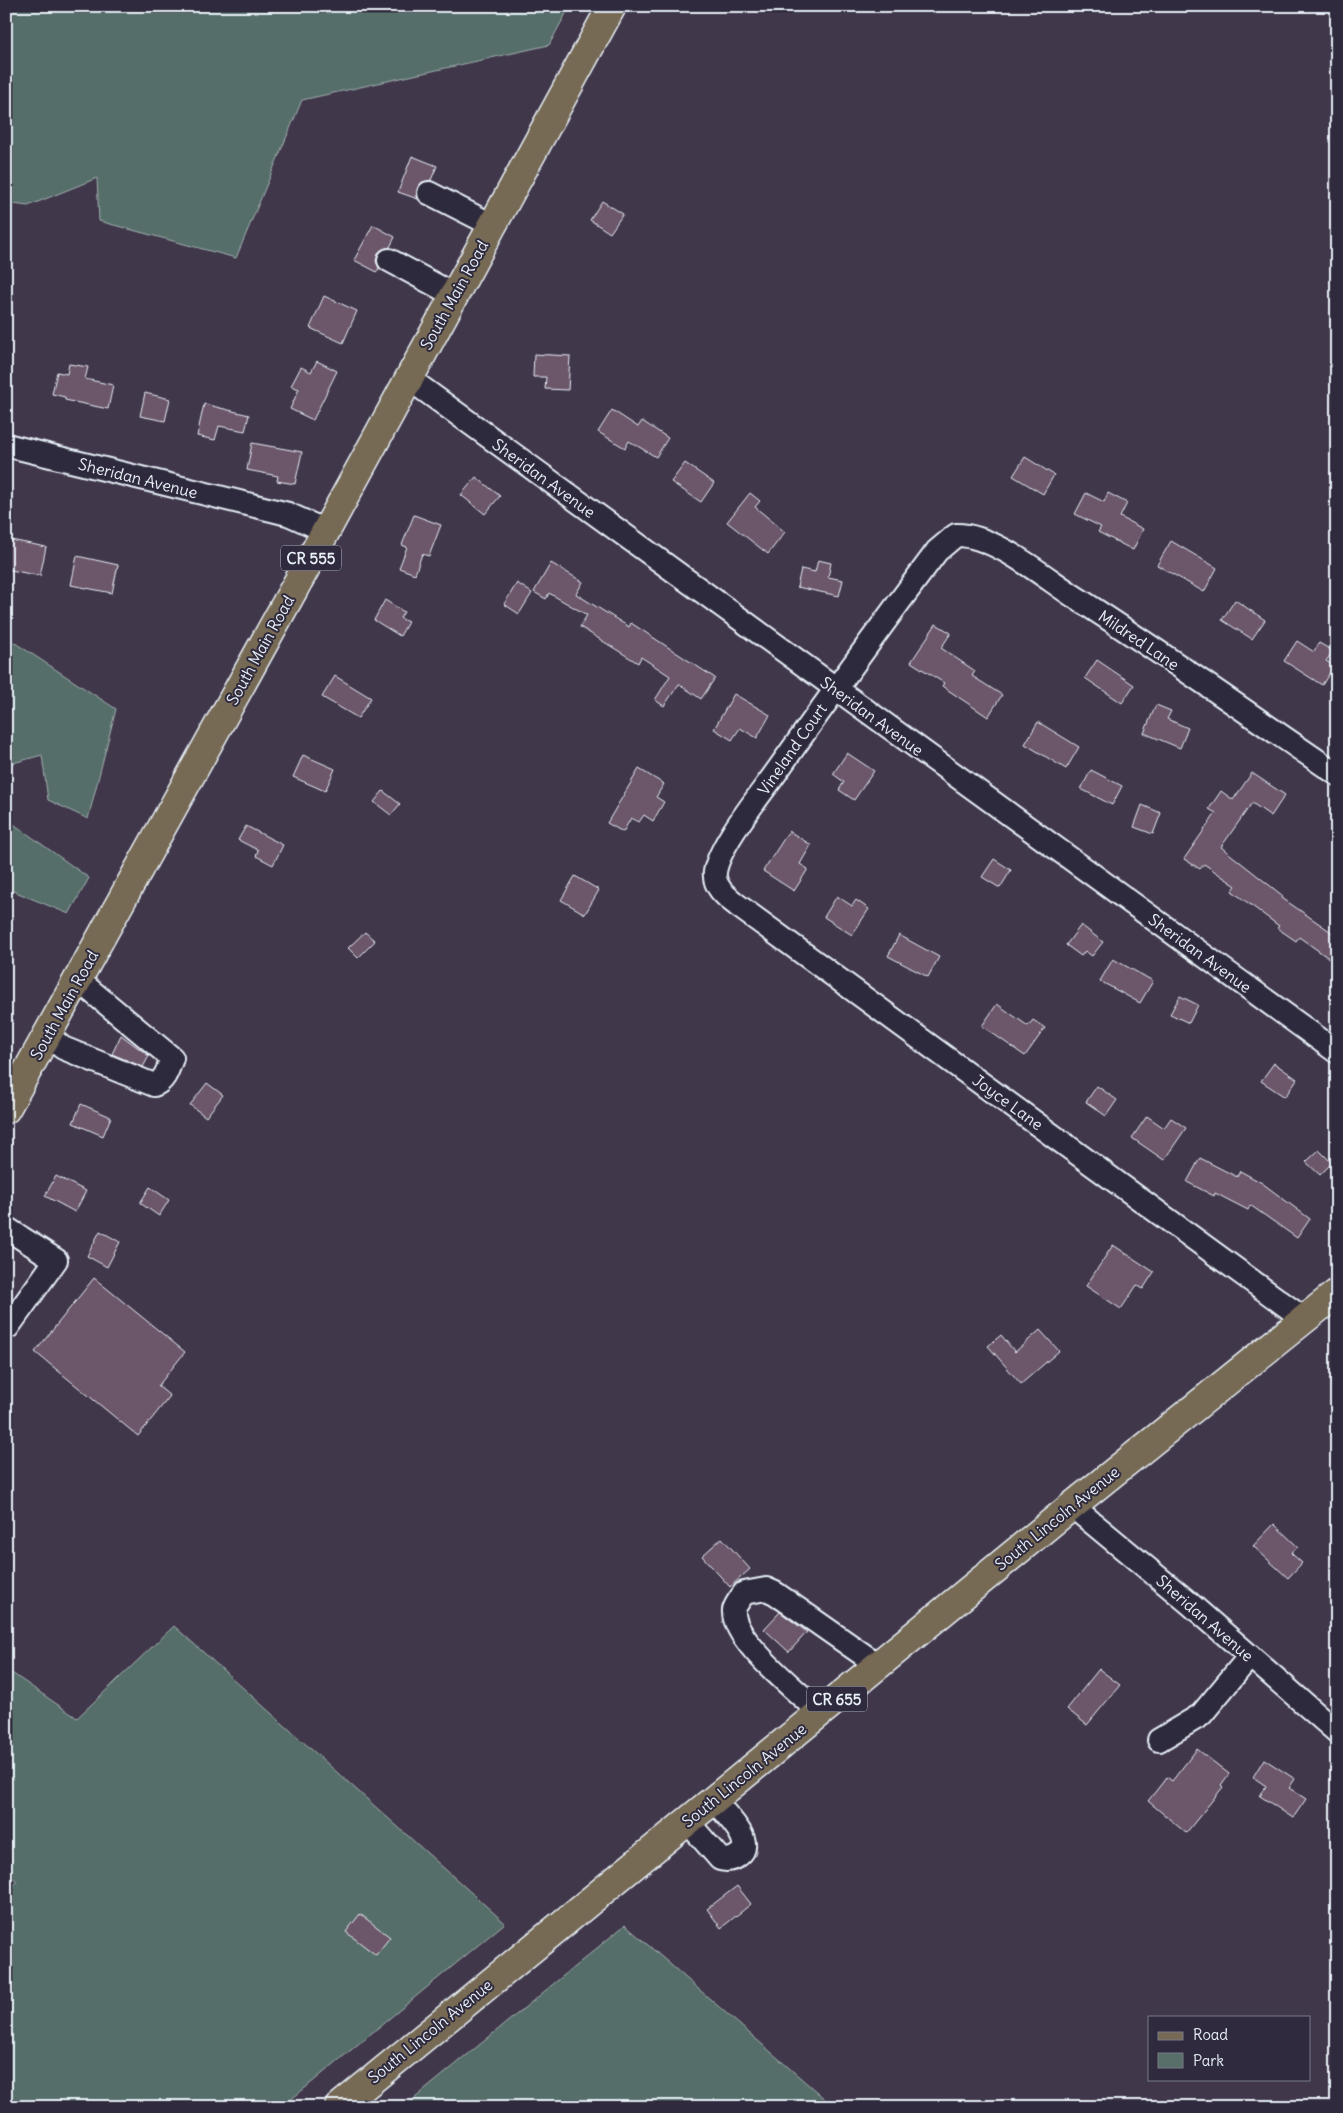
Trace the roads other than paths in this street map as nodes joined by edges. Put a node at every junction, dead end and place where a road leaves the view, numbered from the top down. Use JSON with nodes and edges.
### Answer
{"nodes":[{"id":1,"x":612,"y":6,"type":"edge"},
{"id":2,"x":429,"y":192,"type":"dead end"},
{"id":3,"x":492,"y":225,"type":"junction"},
{"id":4,"x":389,"y":260,"type":"dead end"},
{"id":5,"x":454,"y":295,"type":"junction"},
{"id":6,"x":408,"y":378,"type":"junction"},
{"id":7,"x":6,"y":445,"type":"edge"},
{"id":8,"x":326,"y":531,"type":"junction"},
{"id":9,"x":937,"y":551,"type":"joint"},
{"id":10,"x":835,"y":689,"type":"junction"},
{"id":11,"x":1337,"y":774,"type":"edge"},
{"id":12,"x":716,"y":882,"type":"joint"},
{"id":13,"x":78,"y":980,"type":"junction"},
{"id":14,"x":47,"y":1035,"type":"junction"},
{"id":15,"x":1337,"y":1052,"type":"edge"},
{"id":16,"x":6,"y":1109,"type":"edge"},
{"id":17,"x":6,"y":1228,"type":"edge"},
{"id":18,"x":1337,"y":1293,"type":"edge"},
{"id":19,"x":1304,"y":1319,"type":"junction"},
{"id":20,"x":8,"y":1327,"type":"dead end"},
{"id":21,"x":1072,"y":1506,"type":"junction"},
{"id":22,"x":1250,"y":1656,"type":"junction"},
{"id":23,"x":878,"y":1665,"type":"junction"},
{"id":24,"x":820,"y":1713,"type":"junction"},
{"id":25,"x":1337,"y":1732,"type":"edge"},
{"id":26,"x":1158,"y":1740,"type":"dead end"},
{"id":27,"x":714,"y":1800,"type":"junction"},
{"id":28,"x":687,"y":1821,"type":"junction"},
{"id":29,"x":339,"y":2107,"type":"edge"}],
"edges":[{"from":1,"to":3,"type":"main road","name":"South Main Road","number":"CR 555"},
{"from":2,"to":3,"type":"street"},
{"from":3,"to":5,"type":"main road","name":"South Main Road","number":"CR 555"},
{"from":4,"to":5,"type":"street"},
{"from":5,"to":6,"type":"main road","name":"South Main Road","number":"CR 555"},
{"from":6,"to":8,"type":"main road","name":"South Main Road","number":"CR 555"},
{"from":6,"to":10,"type":"street","name":"Sheridan Avenue"},
{"from":7,"to":8,"type":"street","name":"Sheridan Avenue"},
{"from":8,"to":13,"type":"main road","name":"South Main Road","number":"CR 555"},
{"from":9,"to":10,"type":"street","name":"Vineland Court"},
{"from":9,"to":11,"type":"street","name":"Mildred Lane"},
{"from":10,"to":12,"type":"street","name":"Vineland Court"},
{"from":10,"to":15,"type":"street","name":"Sheridan Avenue"},
{"from":12,"to":19,"type":"street","name":"Joyce Lane"},
{"from":13,"to":14,"type":"main road","name":"South Main Road","number":"CR 555"},
{"from":13,"to":14,"type":"street"},
{"from":14,"to":16,"type":"main road","name":"South Main Road","number":"CR 555"},
{"from":17,"to":20,"type":"street"},
{"from":18,"to":19,"type":"main road","name":"South Lincoln Avenue","number":"CR 655"},
{"from":19,"to":21,"type":"main road","name":"South Lincoln Avenue","number":"CR 655"},
{"from":21,"to":22,"type":"street","name":"Sheridan Avenue"},
{"from":21,"to":23,"type":"main road","name":"South Lincoln Avenue","number":"CR 655"},
{"from":22,"to":25,"type":"street","name":"Sheridan Avenue"},
{"from":22,"to":26,"type":"street"},
{"from":23,"to":24,"type":"main road","name":"South Lincoln Avenue","number":"CR 655"},
{"from":23,"to":24,"type":"street"},
{"from":24,"to":27,"type":"main road","name":"South Lincoln Avenue","number":"CR 655"},
{"from":27,"to":28,"type":"main road","name":"South Lincoln Avenue","number":"CR 655"},
{"from":27,"to":28,"type":"street"},
{"from":28,"to":29,"type":"main road","name":"South Lincoln Avenue","number":"CR 655"}]}
